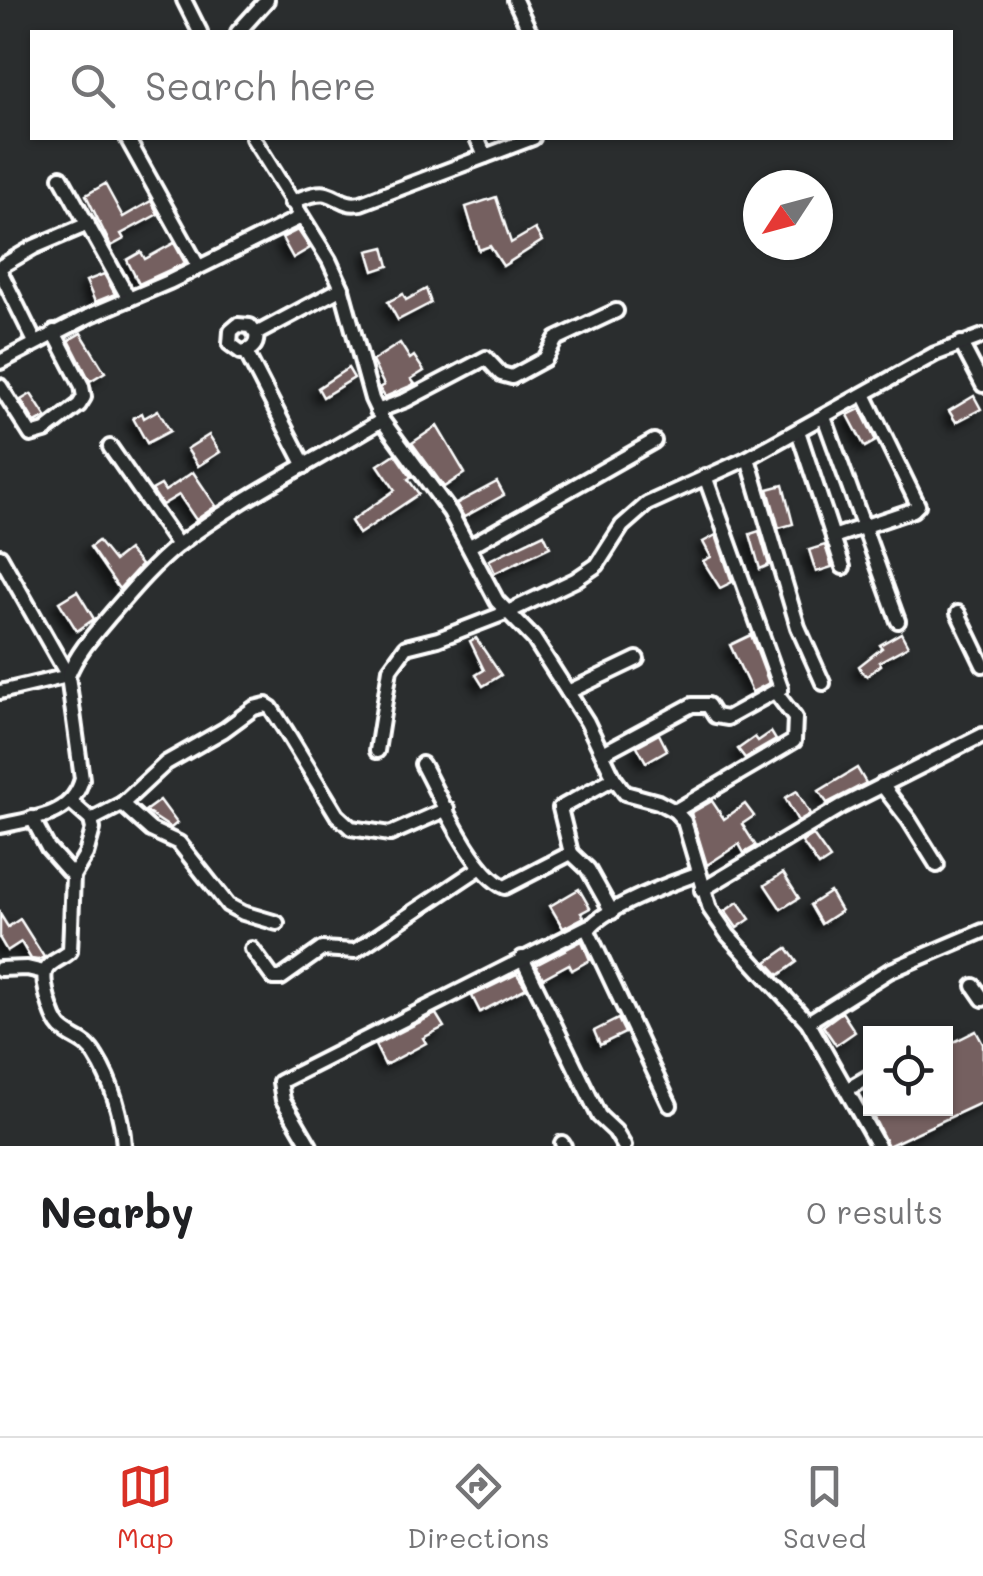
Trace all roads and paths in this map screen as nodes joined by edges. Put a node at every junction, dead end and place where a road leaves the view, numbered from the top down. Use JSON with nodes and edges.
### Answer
{"nodes":[{"id":1,"x":184,"y":0,"type":"edge"},
{"id":2,"x":268,"y":0,"type":"edge"},
{"id":3,"x":514,"y":0,"type":"edge"},
{"id":4,"x":199,"y":30,"type":"edge"},
{"id":5,"x":240,"y":30,"type":"edge"},
{"id":6,"x":529,"y":30,"type":"edge"},
{"id":7,"x":128,"y":140,"type":"edge"},
{"id":8,"x":254,"y":140,"type":"edge"},
{"id":9,"x":478,"y":140,"type":"edge"},
{"id":10,"x":528,"y":140,"type":"edge"},
{"id":11,"x":485,"y":156,"type":"junction"},
{"id":12,"x":61,"y":176,"type":"dead end"},
{"id":13,"x":291,"y":202,"type":"junction"},
{"id":14,"x":300,"y":216,"type":"junction"},
{"id":15,"x":88,"y":224,"type":"junction"},
{"id":16,"x":198,"y":266,"type":"junction"},
{"id":17,"x":0,"y":269,"type":"edge"},
{"id":18,"x":342,"y":288,"type":"junction"},
{"id":19,"x":129,"y":299,"type":"junction"},
{"id":20,"x":616,"y":311,"type":"dead end"},
{"id":21,"x":54,"y":332,"type":"junction"},
{"id":22,"x":256,"y":334,"type":"junction"},
{"id":23,"x":983,"y":336,"type":"edge"},
{"id":24,"x":34,"y":342,"type":"junction"},
{"id":25,"x":961,"y":343,"type":"junction"},
{"id":26,"x":246,"y":352,"type":"junction"},
{"id":27,"x":0,"y":362,"type":"edge"},
{"id":28,"x":983,"y":385,"type":"edge"},
{"id":29,"x":0,"y":386,"type":"edge"},
{"id":30,"x":864,"y":394,"type":"junction"},
{"id":31,"x":379,"y":416,"type":"junction"},
{"id":32,"x":824,"y":417,"type":"junction"},
{"id":33,"x":798,"y":431,"type":"junction"},
{"id":34,"x":654,"y":441,"type":"dead end"},
{"id":35,"x":110,"y":448,"type":"dead end"},
{"id":36,"x":748,"y":458,"type":"junction"},
{"id":37,"x":306,"y":466,"type":"junction"},
{"id":38,"x":705,"y":476,"type":"junction"},
{"id":39,"x":864,"y":528,"type":"junction"},
{"id":40,"x":833,"y":537,"type":"junction"},
{"id":41,"x":178,"y":545,"type":"junction"},
{"id":42,"x":470,"y":546,"type":"junction"},
{"id":43,"x":0,"y":556,"type":"edge"},
{"id":44,"x":842,"y":567,"type":"dead end"},
{"id":45,"x":508,"y":612,"type":"junction"},
{"id":46,"x":958,"y":614,"type":"dead end"},
{"id":47,"x":898,"y":621,"type":"dead end"},
{"id":48,"x":638,"y":659,"type":"dead end"},
{"id":49,"x":983,"y":665,"type":"edge"},
{"id":50,"x":68,"y":676,"type":"junction"},
{"id":51,"x":823,"y":683,"type":"dead end"},
{"id":52,"x":0,"y":692,"type":"edge"},
{"id":53,"x":568,"y":692,"type":"junction"},
{"id":54,"x":776,"y":693,"type":"junction"},
{"id":55,"x":983,"y":735,"type":"edge"},
{"id":56,"x":377,"y":751,"type":"dead end"},
{"id":57,"x":603,"y":753,"type":"junction"},
{"id":58,"x":422,"y":764,"type":"dead end"},
{"id":59,"x":614,"y":778,"type":"junction"},
{"id":60,"x":882,"y":786,"type":"junction"},
{"id":61,"x":72,"y":802,"type":"junction"},
{"id":62,"x":122,"y":804,"type":"junction"},
{"id":63,"x":447,"y":808,"type":"junction"},
{"id":64,"x":675,"y":810,"type":"junction"},
{"id":65,"x":32,"y":818,"type":"junction"},
{"id":66,"x":91,"y":820,"type":"junction"},
{"id":67,"x":0,"y":826,"type":"edge"},
{"id":68,"x":571,"y":853,"type":"junction"},
{"id":69,"x":937,"y":865,"type":"dead end"},
{"id":70,"x":480,"y":867,"type":"junction"},
{"id":71,"x":697,"y":874,"type":"junction"},
{"id":72,"x":73,"y":876,"type":"junction"},
{"id":73,"x":702,"y":890,"type":"junction"},
{"id":74,"x":612,"y":912,"type":"junction"},
{"id":75,"x":277,"y":924,"type":"dead end"},
{"id":76,"x":589,"y":926,"type":"junction"},
{"id":77,"x":983,"y":930,"type":"edge"},
{"id":78,"x":252,"y":949,"type":"dead end"},
{"id":79,"x":522,"y":958,"type":"junction"},
{"id":80,"x":0,"y":969,"type":"edge"},
{"id":81,"x":44,"y":972,"type":"junction"},
{"id":82,"x":974,"y":986,"type":"dead end"},
{"id":83,"x":983,"y":1000,"type":"edge"},
{"id":84,"x":808,"y":1022,"type":"junction"},
{"id":85,"x":863,"y":1080,"type":"edge"},
{"id":86,"x":848,"y":1090,"type":"junction"},
{"id":87,"x":670,"y":1105,"type":"dead end"},
{"id":88,"x":124,"y":1146,"type":"edge"},
{"id":89,"x":310,"y":1146,"type":"edge"},
{"id":90,"x":624,"y":1146,"type":"edge"},
{"id":91,"x":878,"y":1146,"type":"edge"}],
"edges":[{"from":1,"to":4,"type":"street"},
{"from":2,"to":5,"type":"street"},
{"from":3,"to":6,"type":"street"},
{"from":7,"to":16,"type":"street"},
{"from":8,"to":13,"type":"street"},
{"from":9,"to":11,"type":"street"},
{"from":10,"to":11,"type":"street"},
{"from":11,"to":13,"type":"street"},
{"from":12,"to":15,"type":"street"},
{"from":13,"to":14,"type":"street"},
{"from":14,"to":16,"type":"street"},
{"from":14,"to":18,"type":"street"},
{"from":15,"to":17,"type":"street"},
{"from":15,"to":19,"type":"street"},
{"from":16,"to":19,"type":"street"},
{"from":17,"to":24,"type":"street"},
{"from":18,"to":22,"type":"street"},
{"from":18,"to":31,"type":"street"},
{"from":19,"to":21,"type":"street"},
{"from":20,"to":31,"type":"street"},
{"from":21,"to":24,"type":"street"},
{"from":21,"to":29,"type":"street"},
{"from":22,"to":26,"type":"street"},
{"from":22,"to":26,"type":"street"},
{"from":23,"to":25,"type":"street"},
{"from":24,"to":27,"type":"street"},
{"from":25,"to":28,"type":"street"},
{"from":25,"to":30,"type":"street"},
{"from":26,"to":37,"type":"street"},
{"from":30,"to":32,"type":"street"},
{"from":30,"to":39,"type":"street"},
{"from":31,"to":37,"type":"street"},
{"from":31,"to":42,"type":"street"},
{"from":32,"to":33,"type":"street"},
{"from":32,"to":39,"type":"street"},
{"from":33,"to":36,"type":"street"},
{"from":33,"to":40,"type":"street"},
{"from":34,"to":42,"type":"street"},
{"from":35,"to":41,"type":"street"},
{"from":36,"to":38,"type":"street"},
{"from":36,"to":51,"type":"street"},
{"from":37,"to":41,"type":"street"},
{"from":38,"to":45,"type":"street"},
{"from":38,"to":54,"type":"street"},
{"from":39,"to":40,"type":"street"},
{"from":39,"to":47,"type":"street"},
{"from":40,"to":44,"type":"street"},
{"from":41,"to":50,"type":"street"},
{"from":42,"to":45,"type":"street"},
{"from":43,"to":50,"type":"street"},
{"from":45,"to":53,"type":"street"},
{"from":45,"to":56,"type":"street"},
{"from":46,"to":49,"type":"street"},
{"from":48,"to":53,"type":"street"},
{"from":50,"to":52,"type":"street"},
{"from":50,"to":61,"type":"street"},
{"from":53,"to":57,"type":"street"},
{"from":54,"to":57,"type":"street"},
{"from":54,"to":64,"type":"street"},
{"from":55,"to":60,"type":"street"},
{"from":57,"to":59,"type":"street"},
{"from":58,"to":63,"type":"street"},
{"from":59,"to":64,"type":"street"},
{"from":59,"to":68,"type":"street"},
{"from":60,"to":69,"type":"street"},
{"from":60,"to":73,"type":"street"},
{"from":61,"to":65,"type":"street"},
{"from":61,"to":66,"type":"street"},
{"from":62,"to":63,"type":"street"},
{"from":62,"to":66,"type":"street"},
{"from":62,"to":75,"type":"street"},
{"from":63,"to":70,"type":"street"},
{"from":64,"to":71,"type":"street"},
{"from":65,"to":67,"type":"street"},
{"from":65,"to":72,"type":"street"},
{"from":66,"to":72,"type":"street"},
{"from":68,"to":70,"type":"street"},
{"from":68,"to":74,"type":"street"},
{"from":70,"to":78,"type":"street"},
{"from":71,"to":73,"type":"street"},
{"from":71,"to":74,"type":"street"},
{"from":72,"to":81,"type":"street"},
{"from":73,"to":84,"type":"street"},
{"from":74,"to":76,"type":"street"},
{"from":76,"to":79,"type":"street"},
{"from":76,"to":87,"type":"street"},
{"from":77,"to":84,"type":"street"},
{"from":79,"to":89,"type":"street"},
{"from":79,"to":90,"type":"street"},
{"from":80,"to":81,"type":"street"},
{"from":81,"to":88,"type":"street"},
{"from":82,"to":83,"type":"street"},
{"from":84,"to":86,"type":"street"},
{"from":85,"to":86,"type":"street"},
{"from":86,"to":91,"type":"street"}]}
